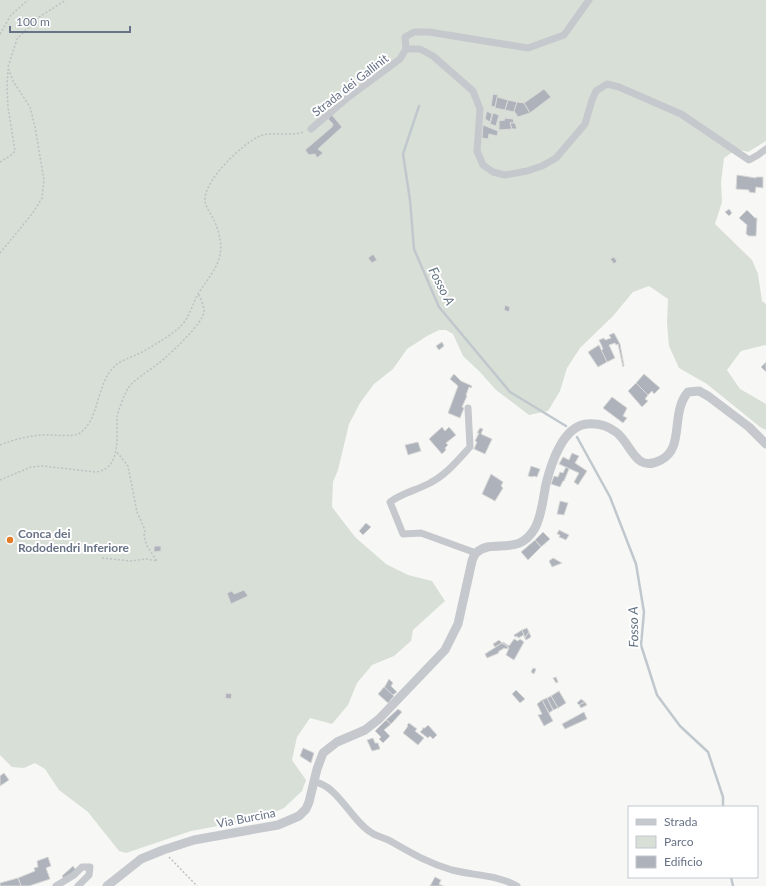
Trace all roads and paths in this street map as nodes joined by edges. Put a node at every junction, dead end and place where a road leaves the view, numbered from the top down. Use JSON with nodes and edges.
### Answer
{"nodes":[{"id":1,"x":28,"y":0,"type":"edge"},
{"id":2,"x":66,"y":0,"type":"edge"},
{"id":3,"x":589,"y":0,"type":"edge"},
{"id":4,"x":0,"y":34,"type":"edge"},
{"id":5,"x":406,"y":49,"type":"junction"},
{"id":6,"x":8,"y":67,"type":"junction"},
{"id":7,"x":311,"y":129,"type":"joint"},
{"id":8,"x":766,"y":149,"type":"edge"},
{"id":9,"x":0,"y":162,"type":"edge"},
{"id":10,"x":0,"y":253,"type":"edge"},
{"id":11,"x":198,"y":293,"type":"junction"},
{"id":12,"x":468,"y":408,"type":"dead end"},
{"id":13,"x":766,"y":444,"type":"edge"},
{"id":14,"x":0,"y":445,"type":"edge"},
{"id":15,"x":116,"y":451,"type":"junction"},
{"id":16,"x":0,"y":480,"type":"edge"},
{"id":17,"x":476,"y":553,"type":"junction"},
{"id":18,"x":102,"y":558,"type":"dead end"},
{"id":19,"x":314,"y":782,"type":"junction"},
{"id":20,"x":163,"y":850,"type":"junction"},
{"id":21,"x":56,"y":886,"type":"edge"},
{"id":22,"x":78,"y":886,"type":"edge"},
{"id":23,"x":107,"y":886,"type":"edge"},
{"id":24,"x":197,"y":886,"type":"edge"},
{"id":25,"x":517,"y":886,"type":"edge"}],
"edges":[{"from":1,"to":4,"type":"path"},
{"from":2,"to":6,"type":"path"},
{"from":3,"to":5,"type":"street","name":"Strada dei Gallinit"},
{"from":5,"to":7,"type":"street","name":"Strada dei Gallinit"},
{"from":5,"to":8,"type":"street"},
{"from":6,"to":9,"type":"path"},
{"from":6,"to":10,"type":"path"},
{"from":7,"to":11,"type":"path","name":"Strada dei Gallinit"},
{"from":11,"to":14,"type":"path","name":"Strada dei Gallinit"},
{"from":11,"to":15,"type":"path"},
{"from":12,"to":17,"type":"street"},
{"from":13,"to":17,"type":"street"},
{"from":15,"to":16,"type":"path"},
{"from":15,"to":18,"type":"path"},
{"from":17,"to":19,"type":"street","name":"Via Burcina"},
{"from":19,"to":20,"type":"street","name":"Via Burcina"},
{"from":19,"to":25,"type":"street"},
{"from":20,"to":23,"type":"street","name":"Via Burcina"},
{"from":20,"to":24,"type":"path"},
{"from":21,"to":22,"type":"street"}]}
